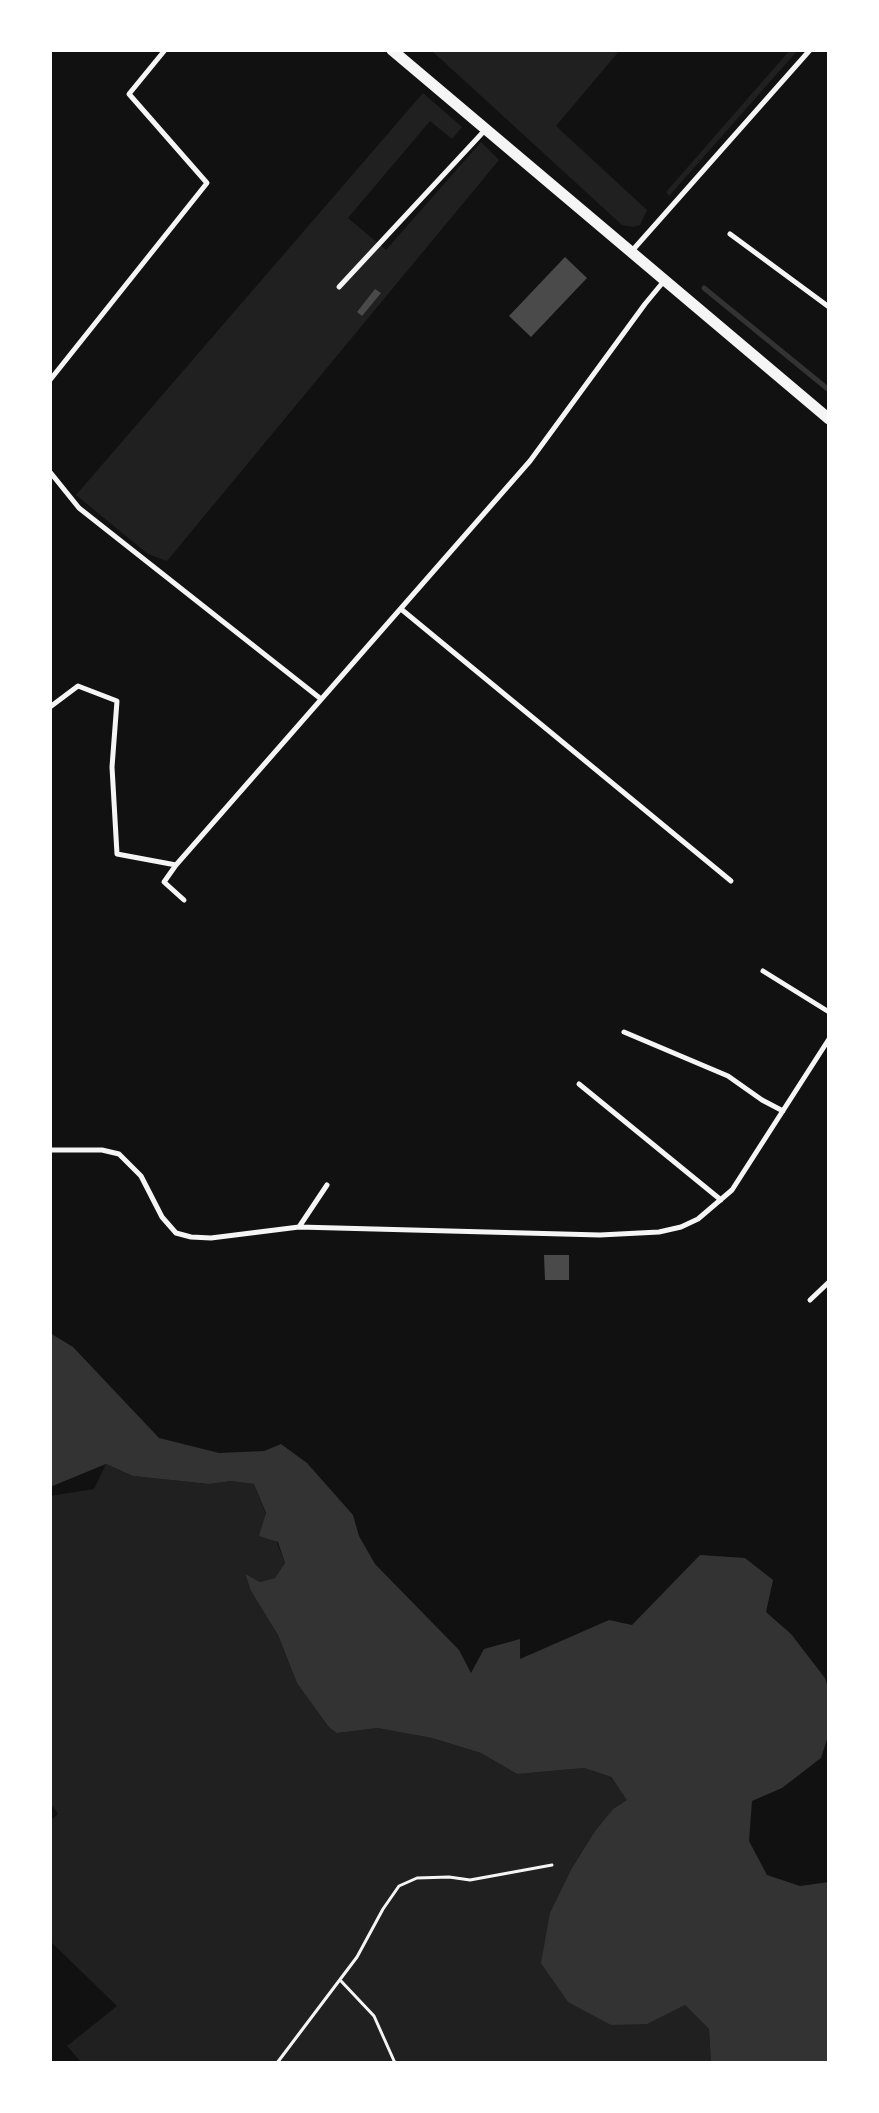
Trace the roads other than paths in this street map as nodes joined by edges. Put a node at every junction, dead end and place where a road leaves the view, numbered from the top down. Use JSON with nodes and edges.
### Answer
{"nodes":[{"id":1,"x":165,"y":50,"type":"edge"},
{"id":2,"x":392,"y":50,"type":"edge"},
{"id":3,"x":810,"y":50,"type":"edge"},
{"id":4,"x":486,"y":129,"type":"junction"},
{"id":5,"x":730,"y":234,"type":"dead end"},
{"id":6,"x":631,"y":252,"type":"junction"},
{"id":7,"x":665,"y":280,"type":"junction"},
{"id":8,"x":339,"y":287,"type":"dead end"},
{"id":9,"x":829,"y":307,"type":"edge"},
{"id":10,"x":50,"y":380,"type":"edge"},
{"id":11,"x":829,"y":419,"type":"edge"},
{"id":12,"x":50,"y":472,"type":"edge"},
{"id":13,"x":401,"y":609,"type":"junction"},
{"id":14,"x":321,"y":699,"type":"junction"},
{"id":15,"x":50,"y":707,"type":"edge"},
{"id":16,"x":176,"y":865,"type":"junction"},
{"id":17,"x":731,"y":881,"type":"dead end"},
{"id":18,"x":184,"y":900,"type":"dead end"},
{"id":19,"x":763,"y":971,"type":"dead end"},
{"id":20,"x":829,"y":1012,"type":"edge"},
{"id":21,"x":624,"y":1032,"type":"dead end"},
{"id":22,"x":829,"y":1039,"type":"edge"},
{"id":23,"x":579,"y":1084,"type":"dead end"},
{"id":24,"x":784,"y":1111,"type":"junction"},
{"id":25,"x":50,"y":1150,"type":"edge"},
{"id":26,"x":327,"y":1185,"type":"dead end"},
{"id":27,"x":721,"y":1200,"type":"junction"},
{"id":28,"x":299,"y":1227,"type":"junction"},
{"id":29,"x":829,"y":1282,"type":"edge"},
{"id":30,"x":810,"y":1300,"type":"dead end"}],
"edges":[{"from":1,"to":10,"type":"lane"},
{"from":2,"to":4,"type":"street"},
{"from":3,"to":6,"type":"lane"},
{"from":4,"to":6,"type":"street"},
{"from":4,"to":8,"type":"lane"},
{"from":5,"to":9,"type":"lane"},
{"from":6,"to":7,"type":"street"},
{"from":7,"to":11,"type":"street"},
{"from":7,"to":13,"type":"lane"},
{"from":12,"to":14,"type":"lane"},
{"from":13,"to":14,"type":"lane"},
{"from":13,"to":17,"type":"lane"},
{"from":14,"to":16,"type":"lane"},
{"from":15,"to":16,"type":"lane"},
{"from":16,"to":18,"type":"lane"},
{"from":19,"to":20,"type":"lane"},
{"from":21,"to":24,"type":"lane"},
{"from":22,"to":24,"type":"lane"},
{"from":23,"to":27,"type":"lane"},
{"from":24,"to":27,"type":"lane"},
{"from":25,"to":28,"type":"lane"},
{"from":26,"to":28,"type":"lane"},
{"from":27,"to":28,"type":"lane"},
{"from":29,"to":30,"type":"lane"}]}
